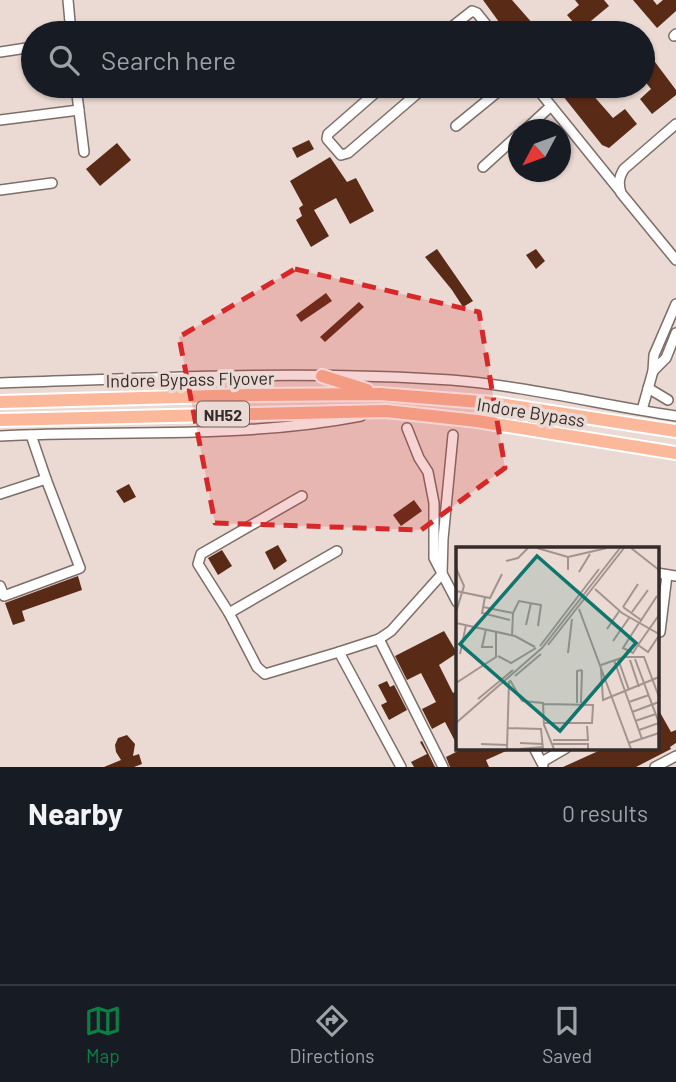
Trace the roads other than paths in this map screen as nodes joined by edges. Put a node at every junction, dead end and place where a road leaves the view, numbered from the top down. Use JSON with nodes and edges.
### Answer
{"nodes":[{"id":1,"x":68,"y":0,"type":"edge"},
{"id":2,"x":70,"y":21,"type":"edge"},
{"id":3,"x":459,"y":21,"type":"edge"},
{"id":4,"x":482,"y":21,"type":"edge"},
{"id":5,"x":21,"y":49,"type":"edge"},
{"id":6,"x":0,"y":52,"type":"edge"},
{"id":7,"x":78,"y":98,"type":"edge"},
{"id":8,"x":369,"y":98,"type":"edge"},
{"id":9,"x":412,"y":98,"type":"edge"},
{"id":10,"x":490,"y":98,"type":"edge"},
{"id":11,"x":545,"y":98,"type":"edge"},
{"id":12,"x":551,"y":106,"type":"junction"},
{"id":13,"x":79,"y":110,"type":"junction"},
{"id":14,"x":537,"y":119,"type":"edge"},
{"id":15,"x":0,"y":120,"type":"edge"},
{"id":16,"x":676,"y":124,"type":"edge"},
{"id":17,"x":456,"y":126,"type":"dead end"},
{"id":18,"x":508,"y":145,"type":"edge"},
{"id":19,"x":84,"y":152,"type":"dead end"},
{"id":20,"x":483,"y":167,"type":"dead end"},
{"id":21,"x":52,"y":183,"type":"dead end"},
{"id":22,"x":0,"y":190,"type":"edge"},
{"id":23,"x":621,"y":193,"type":"junction"},
{"id":24,"x":676,"y":260,"type":"edge"},
{"id":25,"x":676,"y":304,"type":"edge"},
{"id":26,"x":676,"y":333,"type":"edge"},
{"id":27,"x":653,"y":371,"type":"junction"},
{"id":28,"x":322,"y":376,"type":"junction"},
{"id":29,"x":0,"y":383,"type":"edge"},
{"id":30,"x":648,"y":388,"type":"junction"},
{"id":31,"x":380,"y":394,"type":"junction"},
{"id":32,"x":668,"y":400,"type":"dead end"},
{"id":33,"x":0,"y":402,"type":"edge"},
{"id":34,"x":642,"y":410,"type":"junction"},
{"id":35,"x":381,"y":411,"type":"junction"},
{"id":36,"x":676,"y":416,"type":"edge"},
{"id":37,"x":0,"y":420,"type":"edge"},
{"id":38,"x":407,"y":428,"type":"dead end"},
{"id":39,"x":676,"y":431,"type":"edge"},
{"id":40,"x":31,"y":435,"type":"junction"},
{"id":41,"x":453,"y":435,"type":"dead end"},
{"id":42,"x":0,"y":436,"type":"edge"},
{"id":43,"x":676,"y":453,"type":"edge"},
{"id":44,"x":46,"y":479,"type":"junction"},
{"id":45,"x":0,"y":494,"type":"edge"},
{"id":46,"x":302,"y":496,"type":"dead end"},
{"id":47,"x":337,"y":551,"type":"dead end"},
{"id":48,"x":443,"y":574,"type":"junction"},
{"id":49,"x":666,"y":575,"type":"edge"},
{"id":50,"x":0,"y":586,"type":"edge"},
{"id":51,"x":456,"y":600,"type":"edge"},
{"id":52,"x":229,"y":613,"type":"junction"},
{"id":53,"x":660,"y":632,"type":"dead end"},
{"id":54,"x":379,"y":639,"type":"junction"},
{"id":55,"x":339,"y":652,"type":"junction"},
{"id":56,"x":563,"y":750,"type":"edge"},
{"id":57,"x":676,"y":755,"type":"edge"},
{"id":58,"x":543,"y":765,"type":"edge"},
{"id":59,"x":401,"y":767,"type":"edge"},
{"id":60,"x":443,"y":767,"type":"edge"},
{"id":61,"x":655,"y":767,"type":"edge"}],
"edges":[{"from":1,"to":2,"type":"street"},
{"from":3,"to":4,"type":"street"},
{"from":5,"to":6,"type":"street"},
{"from":7,"to":13,"type":"street"},
{"from":8,"to":9,"type":"street"},
{"from":10,"to":17,"type":"street"},
{"from":11,"to":12,"type":"street"},
{"from":12,"to":14,"type":"street"},
{"from":12,"to":23,"type":"street"},
{"from":13,"to":15,"type":"street"},
{"from":13,"to":19,"type":"street"},
{"from":16,"to":23,"type":"street"},
{"from":18,"to":20,"type":"street"},
{"from":21,"to":22,"type":"street"},
{"from":23,"to":24,"type":"street"},
{"from":25,"to":27,"type":"street"},
{"from":26,"to":27,"type":"street"},
{"from":27,"to":30,"type":"street"},
{"from":28,"to":29,"type":"street"},
{"from":28,"to":31,"type":"highway"},
{"from":28,"to":34,"type":"street"},
{"from":30,"to":32,"type":"street"},
{"from":30,"to":34,"type":"street"},
{"from":31,"to":33,"type":"highway","name":"Indore Bypass Flyover","number":"NH52"},
{"from":31,"to":39,"type":"highway","name":"Indore Bypass","number":"NH52"},
{"from":34,"to":36,"type":"street"},
{"from":35,"to":37,"type":"highway","name":"Indore Bypass Flyover","number":"NH52"},
{"from":35,"to":40,"type":"street"},
{"from":35,"to":43,"type":"highway","name":"Indore Bypass","number":"NH52"},
{"from":38,"to":48,"type":"street"},
{"from":40,"to":42,"type":"street"},
{"from":40,"to":44,"type":"street"},
{"from":41,"to":48,"type":"street"},
{"from":44,"to":45,"type":"street"},
{"from":44,"to":50,"type":"street"},
{"from":46,"to":52,"type":"street"},
{"from":47,"to":52,"type":"street"},
{"from":48,"to":51,"type":"street"},
{"from":48,"to":54,"type":"street"},
{"from":49,"to":53,"type":"street"},
{"from":52,"to":55,"type":"street"},
{"from":54,"to":55,"type":"street"},
{"from":54,"to":60,"type":"street"},
{"from":55,"to":59,"type":"street"},
{"from":56,"to":58,"type":"street"},
{"from":57,"to":61,"type":"street"}]}
